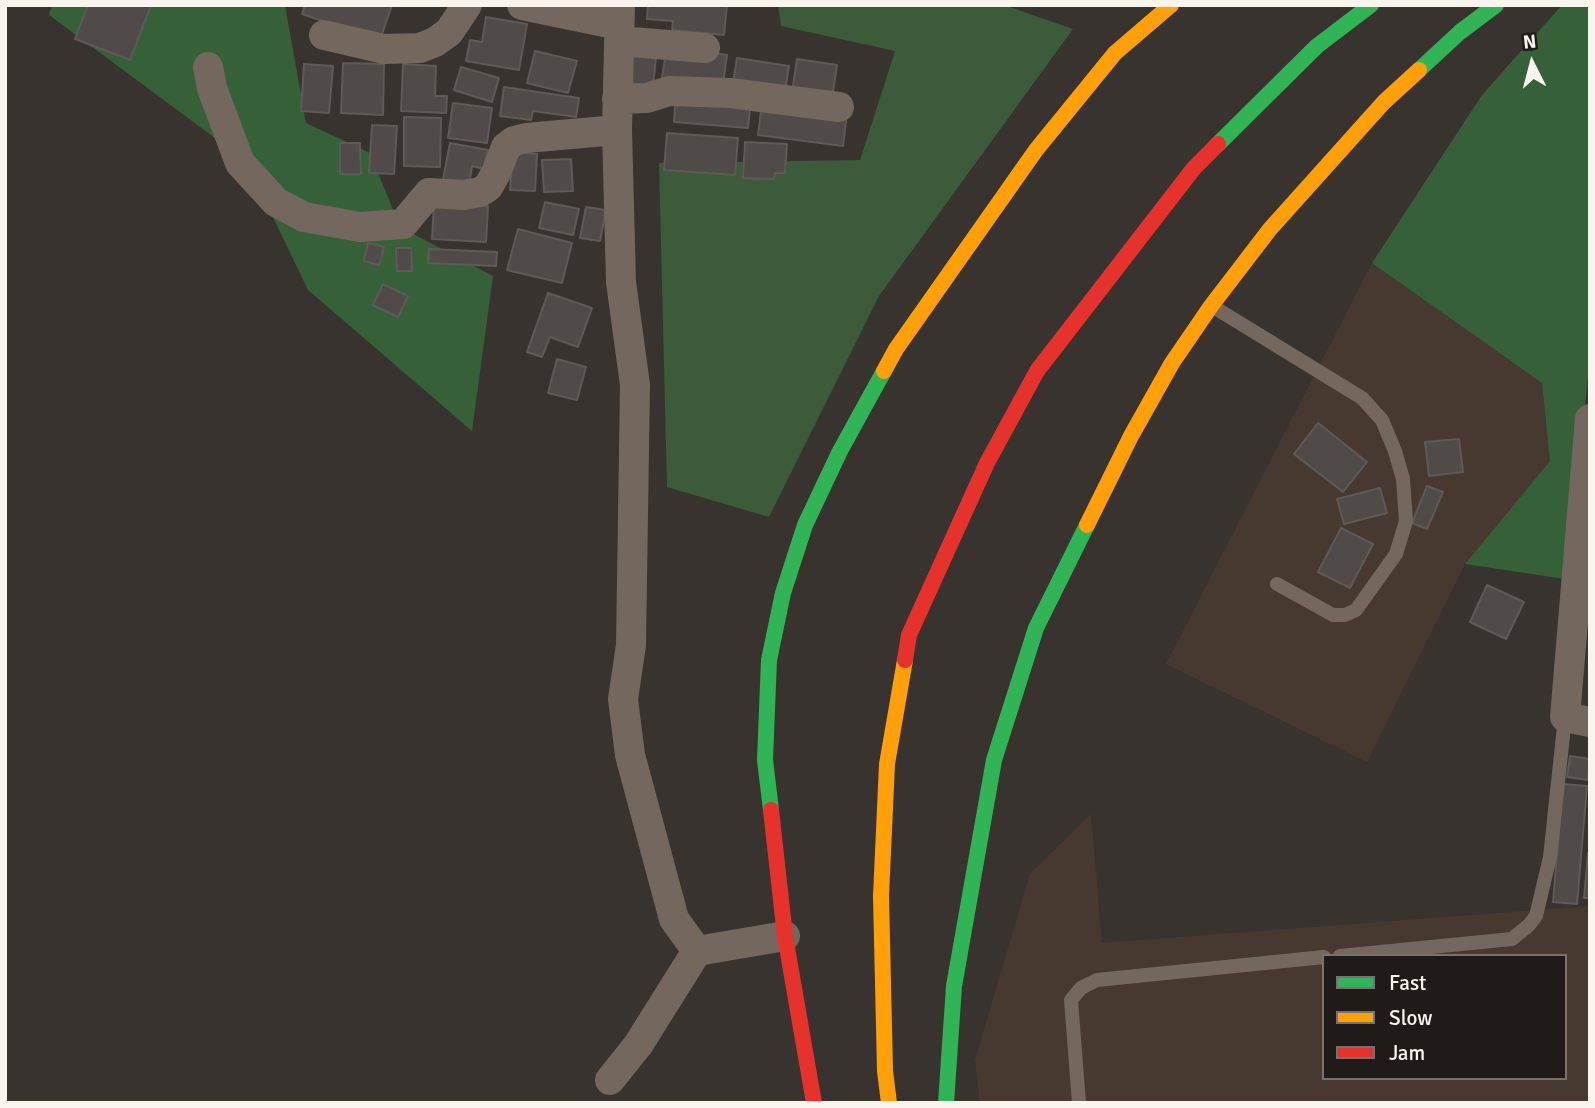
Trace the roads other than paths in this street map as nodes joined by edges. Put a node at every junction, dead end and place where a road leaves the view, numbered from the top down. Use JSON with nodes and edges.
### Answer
{"nodes":[{"id":1,"x":467,"y":5,"type":"edge"},
{"id":2,"x":522,"y":5,"type":"edge"},
{"id":3,"x":1171,"y":5,"type":"edge"},
{"id":4,"x":1371,"y":5,"type":"edge"},
{"id":5,"x":1496,"y":5,"type":"edge"},
{"id":6,"x":619,"y":24,"type":"edge"},
{"id":7,"x":324,"y":35,"type":"dead end"},
{"id":8,"x":705,"y":48,"type":"dead end"},
{"id":9,"x":208,"y":67,"type":"dead end"},
{"id":10,"x":617,"y":99,"type":"junction"},
{"id":11,"x":839,"y":107,"type":"dead end"},
{"id":12,"x":617,"y":130,"type":"junction"},
{"id":13,"x":1211,"y":306,"type":"junction"},
{"id":14,"x":1590,"y":419,"type":"edge"},
{"id":15,"x":1277,"y":584,"type":"dead end"},
{"id":16,"x":1577,"y":719,"type":"edge"},
{"id":17,"x":785,"y":936,"type":"junction"},
{"id":18,"x":697,"y":951,"type":"junction"},
{"id":19,"x":1360,"y":954,"type":"edge"},
{"id":20,"x":1322,"y":957,"type":"edge"},
{"id":21,"x":610,"y":1080,"type":"dead end"},
{"id":22,"x":814,"y":1103,"type":"edge"},
{"id":23,"x":889,"y":1103,"type":"edge"},
{"id":24,"x":946,"y":1103,"type":"edge"},
{"id":25,"x":1079,"y":1103,"type":"edge"}],
"edges":[{"from":1,"to":7,"type":"street"},
{"from":2,"to":6,"type":"street"},
{"from":3,"to":17,"type":"main road"},
{"from":4,"to":23,"type":"main road"},
{"from":5,"to":13,"type":"main road"},
{"from":6,"to":8,"type":"street"},
{"from":6,"to":10,"type":"street"},
{"from":9,"to":12,"type":"street"},
{"from":10,"to":11,"type":"street"},
{"from":10,"to":12,"type":"street"},
{"from":12,"to":18,"type":"street"},
{"from":13,"to":15,"type":"lane"},
{"from":13,"to":24,"type":"main road"},
{"from":14,"to":16,"type":"street"},
{"from":16,"to":19,"type":"lane"},
{"from":17,"to":18,"type":"street"},
{"from":17,"to":22,"type":"main road"},
{"from":18,"to":21,"type":"street"},
{"from":20,"to":25,"type":"lane"}]}
